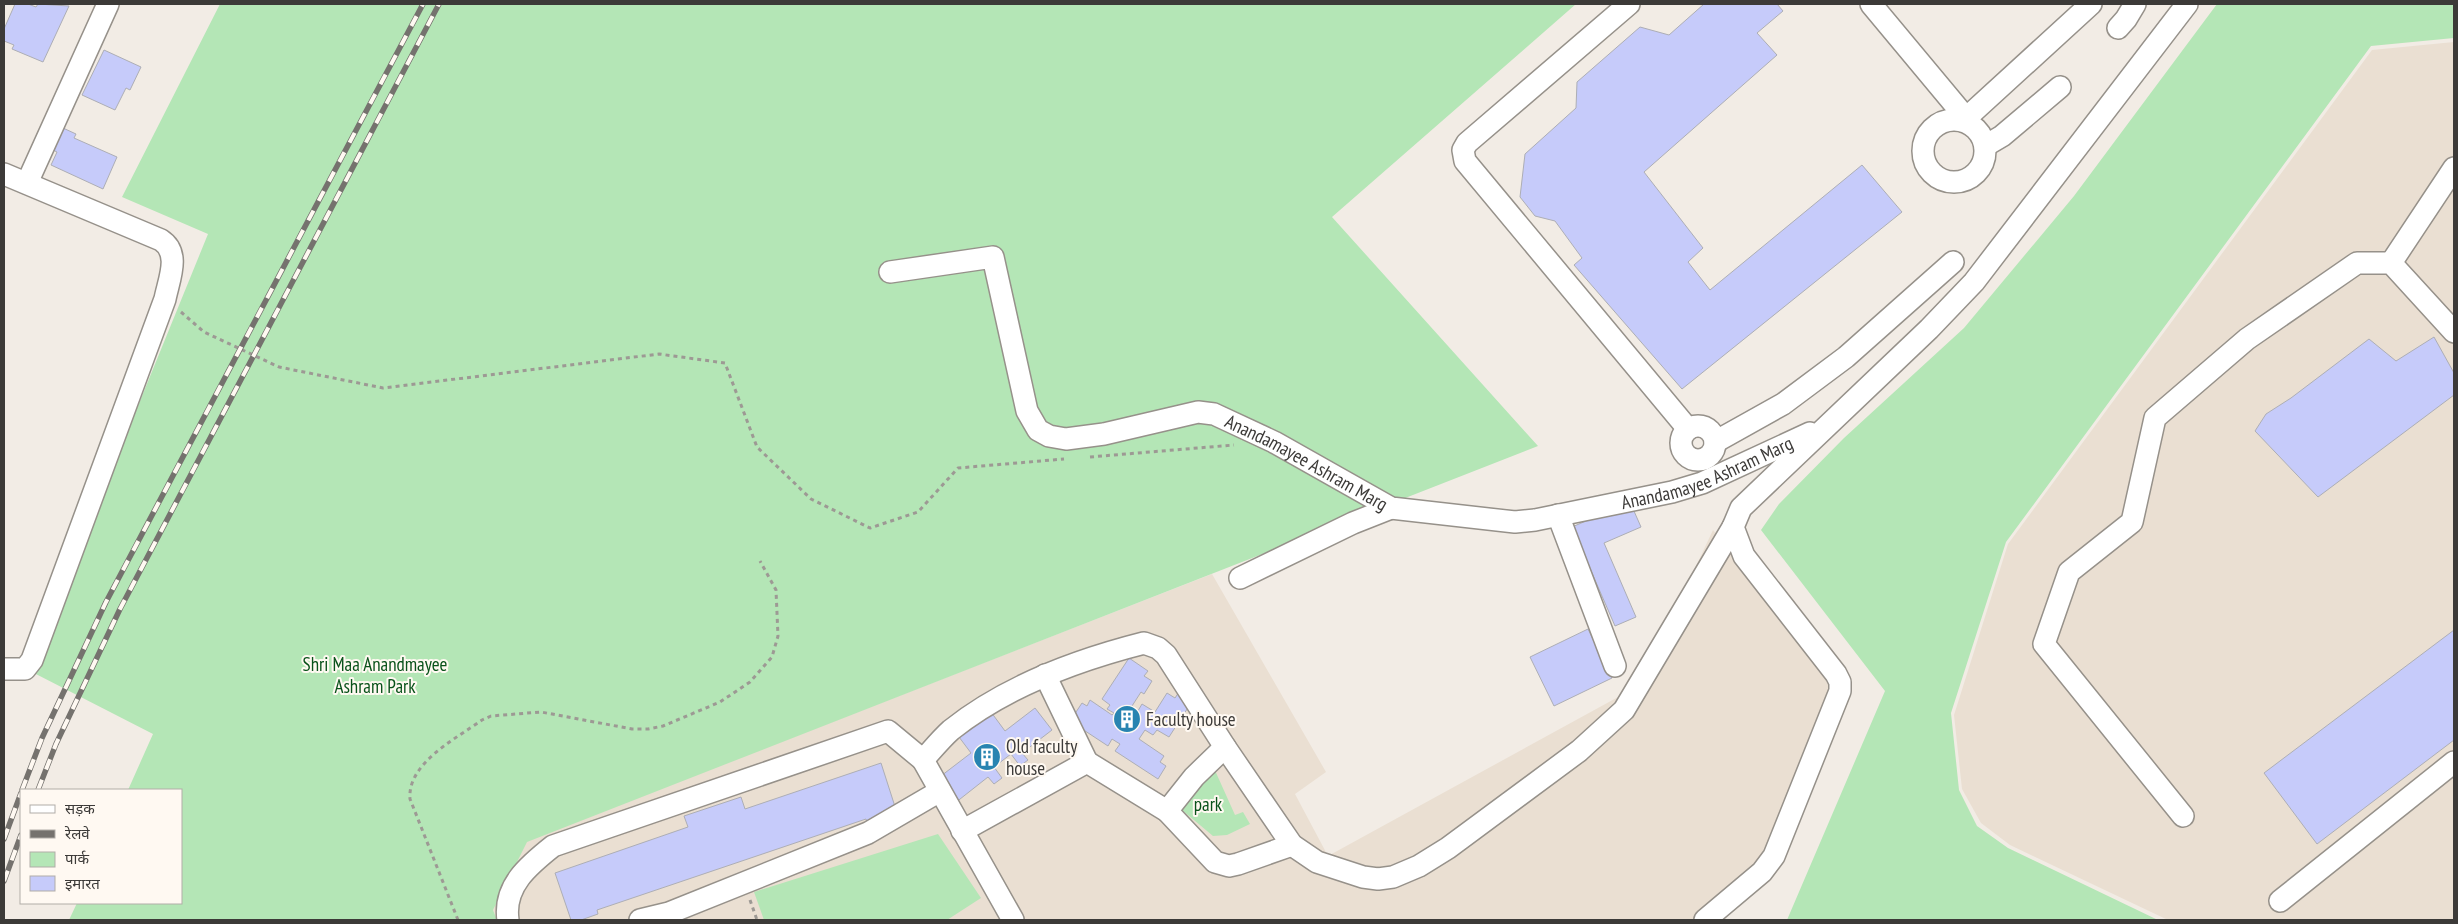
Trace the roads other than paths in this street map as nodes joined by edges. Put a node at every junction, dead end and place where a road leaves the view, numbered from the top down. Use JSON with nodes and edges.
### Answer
{"nodes":[{"id":1,"x":108,"y":4,"type":"edge"},
{"id":2,"x":1629,"y":4,"type":"edge"},
{"id":3,"x":1871,"y":4,"type":"edge"},
{"id":4,"x":2091,"y":4,"type":"edge"},
{"id":5,"x":2135,"y":4,"type":"edge"},
{"id":6,"x":2187,"y":4,"type":"edge"},
{"id":7,"x":2118,"y":28,"type":"dead end"},
{"id":8,"x":2060,"y":87,"type":"dead end"},
{"id":9,"x":1965,"y":120,"type":"junction"},
{"id":10,"x":1985,"y":146,"type":"junction"},
{"id":11,"x":2454,"y":168,"type":"edge"},
{"id":12,"x":4,"y":174,"type":"edge"},
{"id":13,"x":27,"y":183,"type":"junction"},
{"id":14,"x":1953,"y":262,"type":"dead end"},
{"id":15,"x":2391,"y":263,"type":"junction"},
{"id":16,"x":890,"y":272,"type":"dead end"},
{"id":17,"x":1920,"y":291,"type":"junction"},
{"id":18,"x":1941,"y":317,"type":"junction"},
{"id":19,"x":2454,"y":332,"type":"edge"},
{"id":20,"x":1828,"y":424,"type":"junction"},
{"id":21,"x":1709,"y":450,"type":"junction"},
{"id":22,"x":1735,"y":469,"type":"junction"},
{"id":23,"x":1702,"y":484,"type":"junction"},
{"id":24,"x":1391,"y":508,"type":"junction"},
{"id":25,"x":1558,"y":515,"type":"junction"},
{"id":26,"x":1733,"y":527,"type":"junction"},
{"id":27,"x":1240,"y":578,"type":"dead end"},
{"id":28,"x":1615,"y":666,"type":"dead end"},
{"id":29,"x":4,"y":669,"type":"edge"},
{"id":30,"x":1045,"y":675,"type":"junction"},
{"id":31,"x":1225,"y":747,"type":"junction"},
{"id":32,"x":923,"y":760,"type":"junction"},
{"id":33,"x":1088,"y":762,"type":"junction"},
{"id":34,"x":2454,"y":762,"type":"edge"},
{"id":35,"x":940,"y":791,"type":"junction"},
{"id":36,"x":1168,"y":811,"type":"junction"},
{"id":37,"x":2183,"y":816,"type":"dead end"},
{"id":38,"x":962,"y":831,"type":"junction"},
{"id":39,"x":1292,"y":845,"type":"junction"},
{"id":40,"x":2280,"y":902,"type":"dead end"},
{"id":41,"x":508,"y":920,"type":"edge"},
{"id":42,"x":640,"y":920,"type":"edge"},
{"id":43,"x":1013,"y":920,"type":"edge"},
{"id":44,"x":1705,"y":920,"type":"edge"}],
"edges":[{"from":1,"to":13,"type":"street"},
{"from":2,"to":21,"type":"street"},
{"from":3,"to":9,"type":"street"},
{"from":4,"to":9,"type":"street"},
{"from":5,"to":7,"type":"street"},
{"from":6,"to":18,"type":"street"},
{"from":8,"to":10,"type":"street"},
{"from":9,"to":10,"type":"street"},
{"from":9,"to":10,"type":"street"},
{"from":11,"to":15,"type":"street"},
{"from":12,"to":13,"type":"street"},
{"from":13,"to":29,"type":"street"},
{"from":14,"to":17,"type":"street"},
{"from":15,"to":19,"type":"street"},
{"from":15,"to":37,"type":"street"},
{"from":16,"to":24,"type":"street","name":"Anandamayee Ashram Marg"},
{"from":17,"to":18,"type":"street"},
{"from":17,"to":21,"type":"street"},
{"from":18,"to":20,"type":"street"},
{"from":20,"to":22,"type":"street","name":"Anandamayee Ashram Marg"},
{"from":20,"to":26,"type":"street"},
{"from":21,"to":22,"type":"street"},
{"from":21,"to":23,"type":"street"},
{"from":22,"to":23,"type":"street","name":"Anandamayee Ashram Marg"},
{"from":23,"to":25,"type":"street","name":"Anandamayee Ashram Marg"},
{"from":24,"to":25,"type":"street","name":"Anandamayee Ashram Marg"},
{"from":24,"to":27,"type":"street"},
{"from":25,"to":28,"type":"street"},
{"from":26,"to":39,"type":"street"},
{"from":26,"to":44,"type":"street"},
{"from":30,"to":31,"type":"street"},
{"from":30,"to":32,"type":"street"},
{"from":30,"to":33,"type":"street"},
{"from":31,"to":36,"type":"street"},
{"from":31,"to":39,"type":"street"},
{"from":32,"to":35,"type":"street"},
{"from":32,"to":41,"type":"street"},
{"from":33,"to":36,"type":"street"},
{"from":33,"to":38,"type":"street"},
{"from":34,"to":40,"type":"street"},
{"from":35,"to":38,"type":"street"},
{"from":35,"to":42,"type":"street"},
{"from":36,"to":39,"type":"street"},
{"from":38,"to":43,"type":"street"}]}
